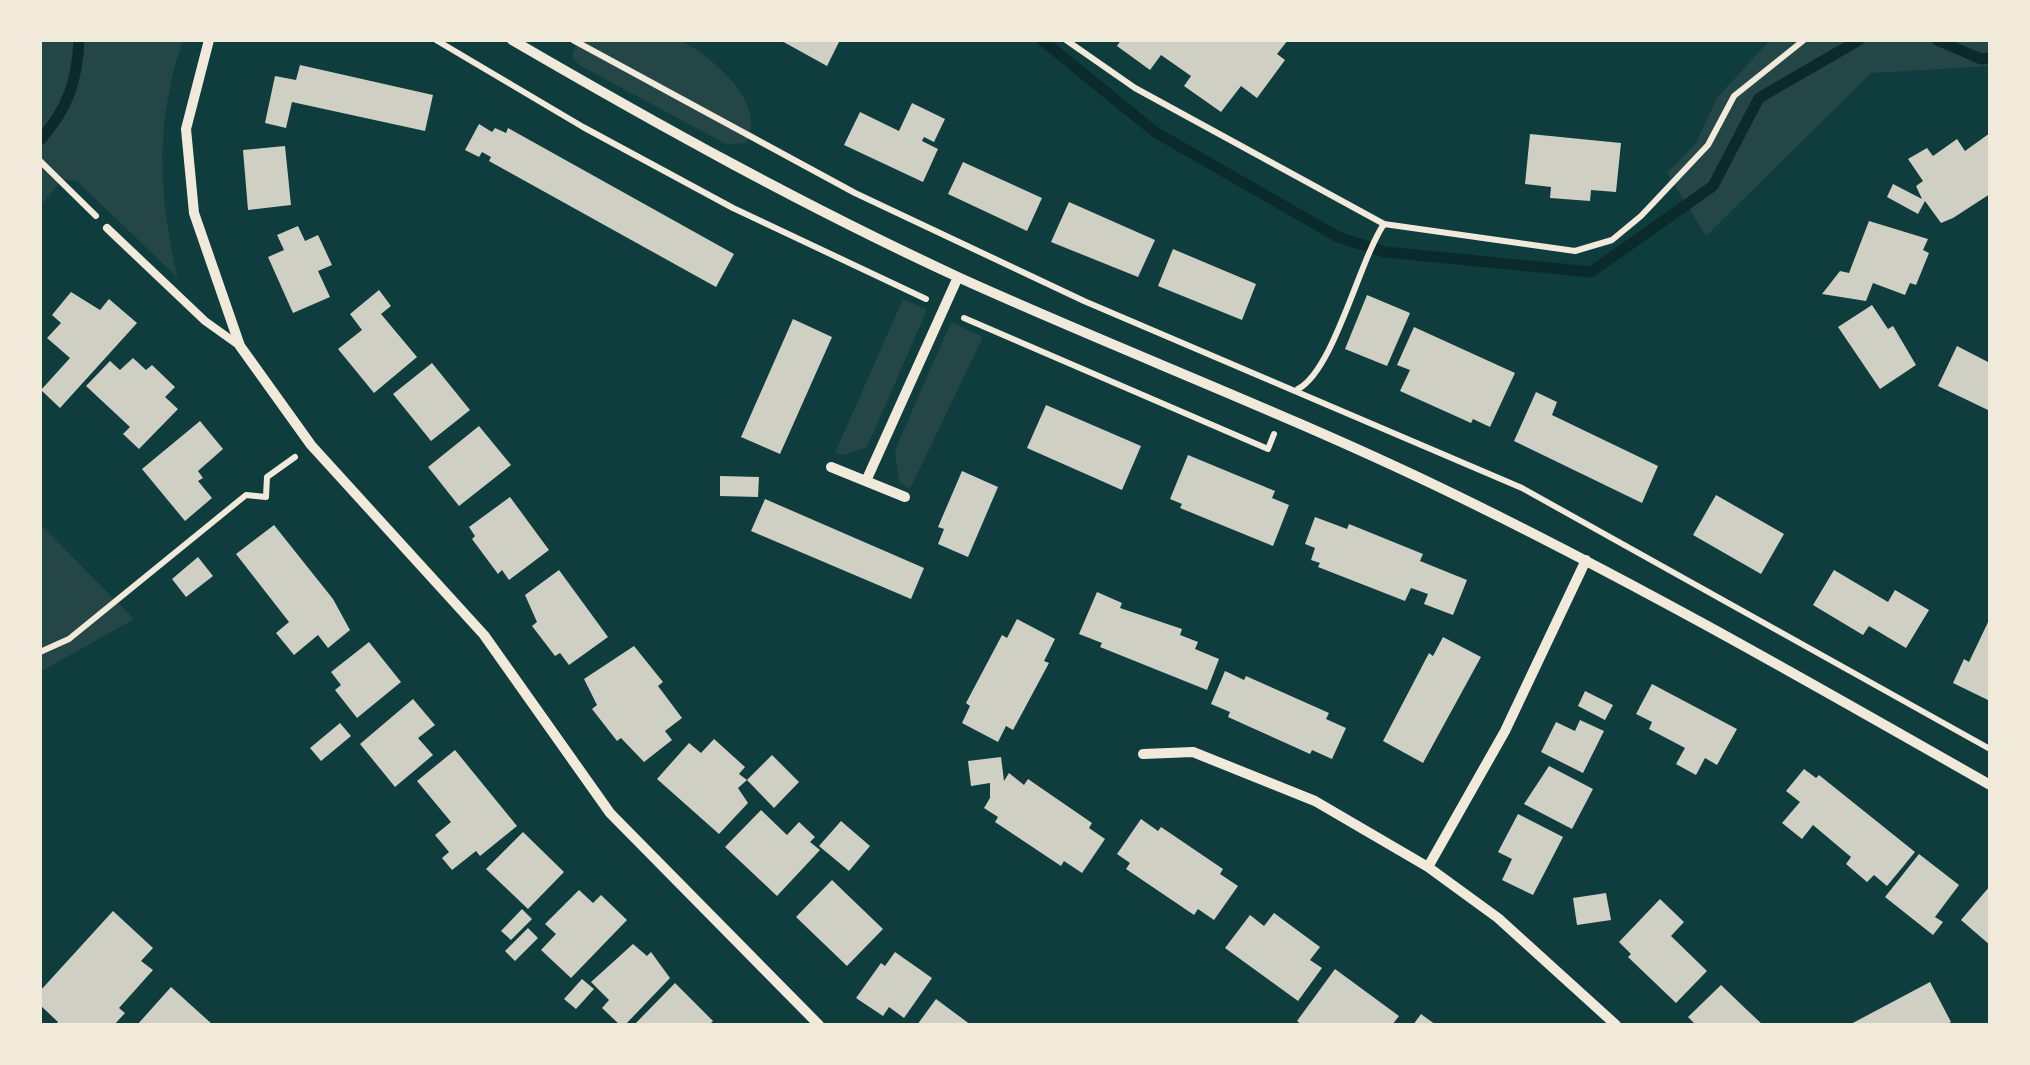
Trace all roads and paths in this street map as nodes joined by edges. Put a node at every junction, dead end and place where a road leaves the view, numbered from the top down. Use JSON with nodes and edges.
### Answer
{"nodes":[{"id":1,"x":209,"y":40,"type":"edge"},
{"id":2,"x":512,"y":40,"type":"edge"},
{"id":3,"x":1066,"y":40,"type":"edge"},
{"id":4,"x":1804,"y":40,"type":"edge"},
{"id":5,"x":40,"y":161,"type":"edge"},
{"id":6,"x":1384,"y":224,"type":"junction"},
{"id":7,"x":108,"y":228,"type":"joint"},
{"id":8,"x":958,"y":277,"type":"junction"},
{"id":9,"x":240,"y":346,"type":"junction"},
{"id":10,"x":1298,"y":389,"type":"dead end"},
{"id":11,"x":311,"y":445,"type":"junction"},
{"id":12,"x":831,"y":467,"type":"dead end"},
{"id":13,"x":866,"y":481,"type":"junction"},
{"id":14,"x":905,"y":497,"type":"dead end"},
{"id":15,"x":1586,"y":560,"type":"junction"},
{"id":16,"x":40,"y":652,"type":"edge"},
{"id":17,"x":1143,"y":754,"type":"dead end"},
{"id":18,"x":1990,"y":784,"type":"edge"},
{"id":19,"x":1428,"y":867,"type":"junction"},
{"id":20,"x":819,"y":1025,"type":"edge"},
{"id":21,"x":1616,"y":1025,"type":"edge"}],
"edges":[{"from":1,"to":9,"type":"street"},
{"from":2,"to":8,"type":"street"},
{"from":3,"to":6,"type":"path"},
{"from":4,"to":6,"type":"path"},
{"from":5,"to":7,"type":"path"},
{"from":6,"to":10,"type":"path"},
{"from":7,"to":9,"type":"lane"},
{"from":8,"to":13,"type":"street"},
{"from":8,"to":15,"type":"street"},
{"from":9,"to":11,"type":"street"},
{"from":11,"to":16,"type":"path"},
{"from":11,"to":20,"type":"street"},
{"from":12,"to":13,"type":"street"},
{"from":13,"to":14,"type":"street"},
{"from":15,"to":18,"type":"street"},
{"from":15,"to":19,"type":"street"},
{"from":17,"to":19,"type":"street"},
{"from":19,"to":21,"type":"street"}]}
